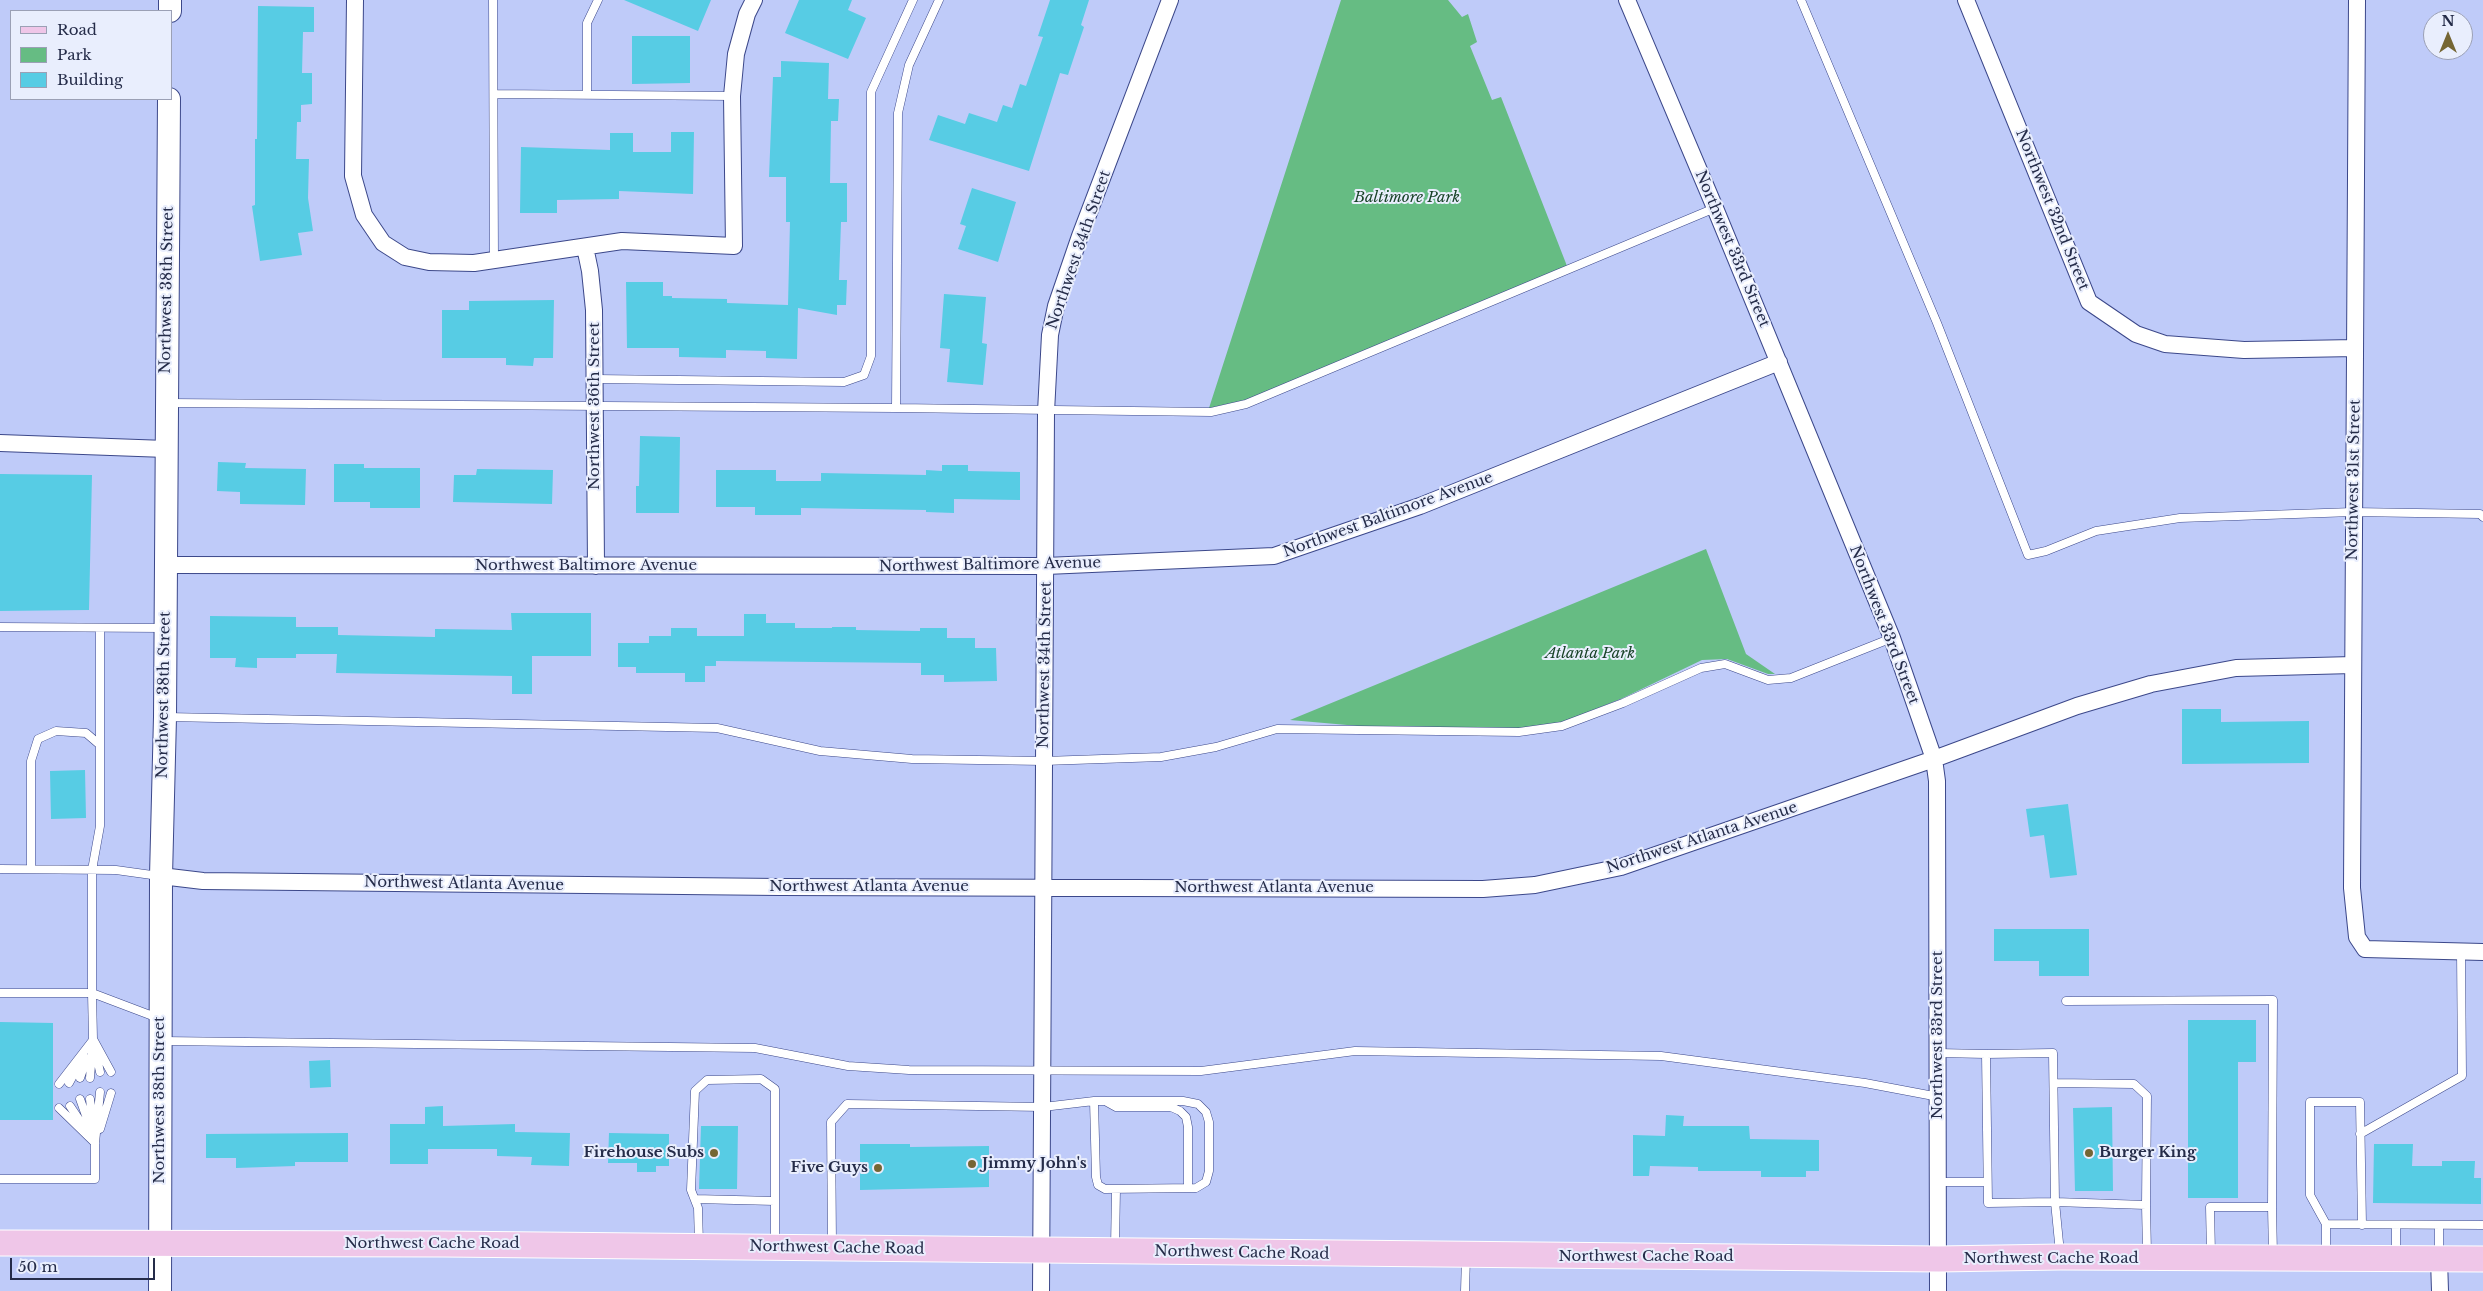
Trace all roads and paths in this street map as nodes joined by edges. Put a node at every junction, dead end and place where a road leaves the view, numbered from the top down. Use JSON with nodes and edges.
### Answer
{"nodes":[{"id":1,"x":355,"y":0,"type":"edge"},
{"id":2,"x":493,"y":0,"type":"edge"},
{"id":3,"x":598,"y":0,"type":"edge"},
{"id":4,"x":754,"y":0,"type":"edge"},
{"id":5,"x":913,"y":0,"type":"edge"},
{"id":6,"x":939,"y":0,"type":"edge"},
{"id":7,"x":1170,"y":0,"type":"edge"},
{"id":8,"x":1627,"y":0,"type":"edge"},
{"id":9,"x":1801,"y":0,"type":"edge"},
{"id":10,"x":1966,"y":0,"type":"edge"},
{"id":11,"x":2357,"y":0,"type":"edge"},
{"id":12,"x":494,"y":94,"type":"junction"},
{"id":13,"x":587,"y":95,"type":"junction"},
{"id":14,"x":732,"y":96,"type":"junction"},
{"id":15,"x":169,"y":100,"type":"edge"},
{"id":16,"x":1715,"y":208,"type":"junction"},
{"id":17,"x":585,"y":247,"type":"junction"},
{"id":18,"x":494,"y":260,"type":"junction"},
{"id":19,"x":2355,"y":348,"type":"junction"},
{"id":20,"x":1779,"y":362,"type":"junction"},
{"id":21,"x":595,"y":379,"type":"junction"},
{"id":22,"x":166,"y":403,"type":"junction"},
{"id":23,"x":595,"y":406,"type":"junction"},
{"id":24,"x":896,"y":408,"type":"junction"},
{"id":25,"x":1046,"y":412,"type":"junction"},
{"id":26,"x":0,"y":443,"type":"edge"},
{"id":27,"x":166,"y":449,"type":"junction"},
{"id":28,"x":2353,"y":512,"type":"junction"},
{"id":29,"x":2483,"y":517,"type":"edge"},
{"id":30,"x":166,"y":565,"type":"junction"},
{"id":31,"x":596,"y":566,"type":"junction"},
{"id":32,"x":1046,"y":566,"type":"junction"},
{"id":33,"x":0,"y":627,"type":"edge"},
{"id":34,"x":100,"y":628,"type":"junction"},
{"id":35,"x":165,"y":628,"type":"junction"},
{"id":36,"x":1892,"y":638,"type":"junction"},
{"id":37,"x":2353,"y":665,"type":"junction"},
{"id":38,"x":165,"y":717,"type":"junction"},
{"id":39,"x":100,"y":745,"type":"junction"},
{"id":40,"x":1934,"y":759,"type":"junction"},
{"id":41,"x":1044,"y":761,"type":"junction"},
{"id":42,"x":0,"y":869,"type":"edge"},
{"id":43,"x":31,"y":869,"type":"junction"},
{"id":44,"x":92,"y":870,"type":"junction"},
{"id":45,"x":161,"y":876,"type":"junction"},
{"id":46,"x":1043,"y":887,"type":"junction"},
{"id":47,"x":2460,"y":951,"type":"junction"},
{"id":48,"x":2483,"y":952,"type":"edge"},
{"id":49,"x":0,"y":993,"type":"edge"},
{"id":50,"x":92,"y":993,"type":"junction"},
{"id":51,"x":2066,"y":1001,"type":"dead end"},
{"id":52,"x":160,"y":1019,"type":"junction"},
{"id":53,"x":93,"y":1039,"type":"junction"},
{"id":54,"x":160,"y":1041,"type":"junction"},
{"id":55,"x":1938,"y":1053,"type":"junction"},
{"id":56,"x":1986,"y":1054,"type":"junction"},
{"id":57,"x":1042,"y":1070,"type":"junction"},
{"id":58,"x":100,"y":1072,"type":"dead end"},
{"id":59,"x":111,"y":1072,"type":"dead end"},
{"id":60,"x":80,"y":1078,"type":"dead end"},
{"id":61,"x":90,"y":1078,"type":"dead end"},
{"id":62,"x":69,"y":1083,"type":"dead end"},
{"id":63,"x":2054,"y":1083,"type":"junction"},
{"id":64,"x":59,"y":1084,"type":"dead end"},
{"id":65,"x":100,"y":1092,"type":"dead end"},
{"id":66,"x":111,"y":1093,"type":"dead end"},
{"id":67,"x":1939,"y":1097,"type":"junction"},
{"id":68,"x":80,"y":1099,"type":"dead end"},
{"id":69,"x":90,"y":1099,"type":"dead end"},
{"id":70,"x":1094,"y":1101,"type":"junction"},
{"id":71,"x":1106,"y":1101,"type":"junction"},
{"id":72,"x":70,"y":1106,"type":"dead end"},
{"id":73,"x":1043,"y":1107,"type":"junction"},
{"id":74,"x":59,"y":1108,"type":"dead end"},
{"id":75,"x":2360,"y":1134,"type":"junction"},
{"id":76,"x":95,"y":1143,"type":"junction"},
{"id":77,"x":0,"y":1178,"type":"edge"},
{"id":78,"x":1939,"y":1182,"type":"junction"},
{"id":79,"x":1987,"y":1182,"type":"junction"},
{"id":80,"x":1188,"y":1188,"type":"junction"},
{"id":81,"x":1116,"y":1189,"type":"junction"},
{"id":82,"x":695,"y":1199,"type":"junction"},
{"id":83,"x":775,"y":1201,"type":"junction"},
{"id":84,"x":2055,"y":1202,"type":"junction"},
{"id":85,"x":2146,"y":1205,"type":"junction"},
{"id":86,"x":2272,"y":1208,"type":"junction"},
{"id":87,"x":2326,"y":1224,"type":"junction"},
{"id":88,"x":2362,"y":1224,"type":"junction"},
{"id":89,"x":2396,"y":1224,"type":"junction"},
{"id":90,"x":2440,"y":1224,"type":"junction"},
{"id":91,"x":2483,"y":1225,"type":"edge"},
{"id":92,"x":0,"y":1242,"type":"edge"},
{"id":93,"x":161,"y":1243,"type":"junction"},
{"id":94,"x":699,"y":1246,"type":"junction"},
{"id":95,"x":775,"y":1247,"type":"junction"},
{"id":96,"x":832,"y":1248,"type":"junction"},
{"id":97,"x":1041,"y":1250,"type":"junction"},
{"id":98,"x":1115,"y":1251,"type":"junction"},
{"id":99,"x":1466,"y":1256,"type":"junction"},
{"id":100,"x":2060,"y":1257,"type":"junction"},
{"id":101,"x":1939,"y":1259,"type":"junction"},
{"id":102,"x":2147,"y":1259,"type":"junction"},
{"id":103,"x":2211,"y":1259,"type":"junction"},
{"id":104,"x":2273,"y":1259,"type":"junction"},
{"id":105,"x":2326,"y":1259,"type":"junction"},
{"id":106,"x":2396,"y":1259,"type":"junction"},
{"id":107,"x":2439,"y":1259,"type":"junction"},
{"id":108,"x":2483,"y":1259,"type":"edge"},
{"id":109,"x":160,"y":1291,"type":"edge"},
{"id":110,"x":1041,"y":1291,"type":"edge"},
{"id":111,"x":1465,"y":1291,"type":"edge"},
{"id":112,"x":1938,"y":1291,"type":"edge"},
{"id":113,"x":2440,"y":1291,"type":"edge"}],
"edges":[{"from":1,"to":18,"type":"street"},
{"from":2,"to":12,"type":"lane"},
{"from":3,"to":13,"type":"lane"},
{"from":4,"to":14,"type":"street"},
{"from":5,"to":21,"type":"lane"},
{"from":6,"to":24,"type":"lane"},
{"from":7,"to":25,"type":"street","name":"Northwest 34th Street"},
{"from":8,"to":16,"type":"street","name":"Northwest 33rd Street"},
{"from":9,"to":28,"type":"lane"},
{"from":10,"to":19,"type":"street","name":"Northwest 32nd Street"},
{"from":11,"to":19,"type":"street","name":"Northwest 31st Street"},
{"from":12,"to":13,"type":"lane"},
{"from":12,"to":18,"type":"lane"},
{"from":13,"to":14,"type":"lane"},
{"from":14,"to":17,"type":"street"},
{"from":15,"to":22,"type":"main road","name":"Northwest 38th Street"},
{"from":16,"to":20,"type":"street","name":"Northwest 33rd Street"},
{"from":16,"to":25,"type":"lane"},
{"from":17,"to":18,"type":"street"},
{"from":17,"to":21,"type":"street","name":"Northwest 36th Street"},
{"from":19,"to":28,"type":"street","name":"Northwest 31st Street"},
{"from":20,"to":32,"type":"street","name":"Northwest Baltimore Avenue"},
{"from":20,"to":36,"type":"street","name":"Northwest 33rd Street"},
{"from":21,"to":23,"type":"street","name":"Northwest 36th Street"},
{"from":22,"to":23,"type":"lane"},
{"from":22,"to":27,"type":"main road","name":"Northwest 38th Street"},
{"from":23,"to":24,"type":"lane"},
{"from":23,"to":31,"type":"street","name":"Northwest 36th Street"},
{"from":24,"to":25,"type":"lane"},
{"from":25,"to":32,"type":"street","name":"Northwest 34th Street"},
{"from":26,"to":27,"type":"street"},
{"from":27,"to":30,"type":"main road","name":"Northwest 38th Street"},
{"from":28,"to":29,"type":"lane"},
{"from":28,"to":37,"type":"street","name":"Northwest 31st Street"},
{"from":30,"to":31,"type":"street","name":"Northwest Baltimore Avenue"},
{"from":30,"to":35,"type":"main road","name":"Northwest 38th Street"},
{"from":31,"to":32,"type":"street","name":"Northwest Baltimore Avenue"},
{"from":32,"to":41,"type":"street","name":"Northwest 34th Street"},
{"from":33,"to":34,"type":"lane"},
{"from":34,"to":35,"type":"lane"},
{"from":34,"to":39,"type":"lane"},
{"from":35,"to":38,"type":"main road","name":"Northwest 38th Street"},
{"from":36,"to":40,"type":"street","name":"Northwest 33rd Street"},
{"from":36,"to":41,"type":"lane"},
{"from":37,"to":40,"type":"street","name":"Northwest Atlanta Avenue"},
{"from":37,"to":47,"type":"street","name":"Northwest 31st Street"},
{"from":38,"to":41,"type":"lane"},
{"from":38,"to":45,"type":"main road","name":"Northwest 38th Street"},
{"from":39,"to":43,"type":"lane"},
{"from":39,"to":44,"type":"lane"},
{"from":40,"to":46,"type":"street","name":"Northwest Atlanta Avenue"},
{"from":40,"to":55,"type":"street","name":"Northwest 33rd Street"},
{"from":41,"to":46,"type":"street","name":"Northwest 34th Street"},
{"from":42,"to":43,"type":"lane"},
{"from":43,"to":44,"type":"lane"},
{"from":44,"to":45,"type":"lane"},
{"from":44,"to":50,"type":"lane"},
{"from":45,"to":46,"type":"street","name":"Northwest Atlanta Avenue"},
{"from":45,"to":52,"type":"main road","name":"Northwest 38th Street"},
{"from":46,"to":57,"type":"street","name":"Northwest 34th Street"},
{"from":47,"to":48,"type":"street"},
{"from":47,"to":75,"type":"lane"},
{"from":49,"to":50,"type":"lane"},
{"from":50,"to":52,"type":"lane"},
{"from":50,"to":53,"type":"lane"},
{"from":51,"to":86,"type":"lane"},
{"from":52,"to":54,"type":"main road","name":"Northwest 38th Street"},
{"from":53,"to":58,"type":"lane"},
{"from":53,"to":59,"type":"lane"},
{"from":53,"to":60,"type":"lane"},
{"from":53,"to":61,"type":"lane"},
{"from":53,"to":62,"type":"lane"},
{"from":53,"to":64,"type":"lane"},
{"from":54,"to":57,"type":"lane"},
{"from":54,"to":93,"type":"main road","name":"Northwest 38th Street"},
{"from":55,"to":56,"type":"lane"},
{"from":55,"to":67,"type":"street","name":"Northwest 33rd Street"},
{"from":56,"to":63,"type":"lane"},
{"from":56,"to":79,"type":"lane"},
{"from":57,"to":67,"type":"lane"},
{"from":57,"to":73,"type":"street","name":"Northwest 34th Street"},
{"from":63,"to":84,"type":"lane"},
{"from":63,"to":85,"type":"lane"},
{"from":65,"to":76,"type":"lane"},
{"from":66,"to":76,"type":"lane"},
{"from":67,"to":78,"type":"street","name":"Northwest 33rd Street"},
{"from":68,"to":76,"type":"lane"},
{"from":69,"to":76,"type":"lane"},
{"from":70,"to":71,"type":"lane"},
{"from":70,"to":73,"type":"lane"},
{"from":70,"to":81,"type":"lane"},
{"from":71,"to":80,"type":"lane"},
{"from":71,"to":80,"type":"lane"},
{"from":72,"to":76,"type":"lane"},
{"from":73,"to":96,"type":"lane"},
{"from":73,"to":97,"type":"street","name":"Northwest 34th Street"},
{"from":74,"to":76,"type":"lane"},
{"from":75,"to":87,"type":"lane"},
{"from":75,"to":88,"type":"lane"},
{"from":76,"to":77,"type":"lane"},
{"from":78,"to":79,"type":"lane"},
{"from":78,"to":101,"type":"street","name":"Northwest 33rd Street"},
{"from":79,"to":84,"type":"lane"},
{"from":80,"to":81,"type":"lane"},
{"from":81,"to":98,"type":"lane"},
{"from":82,"to":83,"type":"lane"},
{"from":82,"to":83,"type":"lane"},
{"from":82,"to":94,"type":"lane"},
{"from":83,"to":95,"type":"lane"},
{"from":84,"to":85,"type":"lane"},
{"from":84,"to":100,"type":"lane"},
{"from":85,"to":102,"type":"lane"},
{"from":86,"to":103,"type":"lane"},
{"from":86,"to":104,"type":"lane"},
{"from":87,"to":88,"type":"lane"},
{"from":87,"to":105,"type":"lane"},
{"from":88,"to":89,"type":"lane"},
{"from":89,"to":90,"type":"lane"},
{"from":89,"to":106,"type":"lane"},
{"from":90,"to":91,"type":"lane"},
{"from":90,"to":107,"type":"lane"},
{"from":92,"to":93,"type":"main road","name":"Northwest Cache Road"},
{"from":93,"to":94,"type":"main road","name":"Northwest Cache Road"},
{"from":93,"to":109,"type":"main road","name":"Northwest 38th Street"},
{"from":94,"to":95,"type":"main road","name":"Northwest Cache Road"},
{"from":95,"to":96,"type":"main road","name":"Northwest Cache Road"},
{"from":96,"to":97,"type":"main road","name":"Northwest Cache Road"},
{"from":97,"to":98,"type":"main road","name":"Northwest Cache Road"},
{"from":97,"to":110,"type":"street","name":"Northwest 34th Street"},
{"from":98,"to":99,"type":"main road","name":"Northwest Cache Road"},
{"from":99,"to":101,"type":"main road","name":"Northwest Cache Road"},
{"from":99,"to":111,"type":"lane"},
{"from":100,"to":101,"type":"main road","name":"Northwest Cache Road"},
{"from":100,"to":102,"type":"main road","name":"Northwest Cache Road"},
{"from":101,"to":112,"type":"street","name":"Northwest 33rd Street"},
{"from":102,"to":103,"type":"main road","name":"Northwest Cache Road"},
{"from":103,"to":104,"type":"main road","name":"Northwest Cache Road"},
{"from":104,"to":105,"type":"main road","name":"Northwest Cache Road"},
{"from":105,"to":106,"type":"main road","name":"Northwest Cache Road"},
{"from":106,"to":107,"type":"main road","name":"Northwest Cache Road"},
{"from":107,"to":108,"type":"main road","name":"Northwest Cache Road"},
{"from":107,"to":113,"type":"street"}]}
